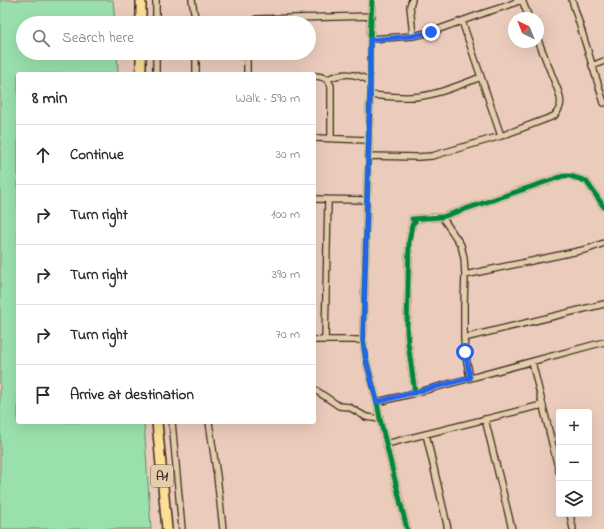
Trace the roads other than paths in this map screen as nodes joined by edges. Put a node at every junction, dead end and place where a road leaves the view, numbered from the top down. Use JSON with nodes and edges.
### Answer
{"nodes":[{"id":1,"x":141,"y":0,"type":"edge"},
{"id":2,"x":156,"y":0,"type":"edge"},
{"id":3,"x":192,"y":0,"type":"edge"},
{"id":4,"x":372,"y":0,"type":"edge"},
{"id":5,"x":412,"y":0,"type":"edge"},
{"id":6,"x":521,"y":0,"type":"edge"},
{"id":7,"x":572,"y":0,"type":"edge"},
{"id":8,"x":526,"y":12,"type":"edge"},
{"id":9,"x":141,"y":16,"type":"edge"},
{"id":10,"x":156,"y":16,"type":"edge"},
{"id":11,"x":195,"y":16,"type":"edge"},
{"id":12,"x":372,"y":16,"type":"junction"},
{"id":13,"x":316,"y":17,"type":"edge"},
{"id":14,"x":462,"y":21,"type":"junction"},
{"id":15,"x":413,"y":36,"type":"junction"},
{"id":16,"x":370,"y":40,"type":"junction"},
{"id":17,"x":541,"y":48,"type":"edge"},
{"id":18,"x":141,"y":60,"type":"edge"},
{"id":19,"x":156,"y":60,"type":"edge"},
{"id":20,"x":196,"y":60,"type":"edge"},
{"id":21,"x":247,"y":60,"type":"edge"},
{"id":22,"x":604,"y":61,"type":"edge"},
{"id":23,"x":592,"y":66,"type":"junction"},
{"id":24,"x":141,"y":72,"type":"edge"},
{"id":25,"x":156,"y":72,"type":"edge"},
{"id":26,"x":196,"y":72,"type":"edge"},
{"id":27,"x":247,"y":72,"type":"edge"},
{"id":28,"x":316,"y":76,"type":"edge"},
{"id":29,"x":481,"y":77,"type":"junction"},
{"id":30,"x":327,"y":79,"type":"junction"},
{"id":31,"x":370,"y":81,"type":"junction"},
{"id":32,"x":370,"y":95,"type":"junction"},
{"id":33,"x":604,"y":103,"type":"edge"},
{"id":34,"x":501,"y":136,"type":"junction"},
{"id":35,"x":316,"y":138,"type":"edge"},
{"id":36,"x":331,"y":138,"type":"junction"},
{"id":37,"x":368,"y":140,"type":"junction"},
{"id":38,"x":368,"y":156,"type":"junction"},
{"id":39,"x":316,"y":199,"type":"edge"},
{"id":40,"x":328,"y":200,"type":"junction"},
{"id":41,"x":367,"y":200,"type":"junction"},
{"id":42,"x":604,"y":207,"type":"edge"},
{"id":43,"x":442,"y":217,"type":"junction"},
{"id":44,"x":604,"y":242,"type":"edge"},
{"id":45,"x":465,"y":275,"type":"junction"},
{"id":46,"x":604,"y":304,"type":"edge"},
{"id":47,"x":464,"y":338,"type":"junction"},
{"id":48,"x":316,"y":340,"type":"edge"},
{"id":49,"x":326,"y":340,"type":"junction"},
{"id":50,"x":363,"y":340,"type":"junction"},
{"id":51,"x":604,"y":342,"type":"edge"},
{"id":52,"x":532,"y":362,"type":"junction"},
{"id":53,"x":470,"y":378,"type":"junction"},
{"id":54,"x":316,"y":390,"type":"edge"},
{"id":55,"x":415,"y":392,"type":"junction"},
{"id":56,"x":377,"y":402,"type":"junction"},
{"id":57,"x":542,"y":405,"type":"junction"},
{"id":58,"x":380,"y":419,"type":"junction"},
{"id":59,"x":486,"y":419,"type":"junction"},
{"id":60,"x":157,"y":424,"type":"edge"},
{"id":61,"x":172,"y":424,"type":"edge"},
{"id":62,"x":210,"y":424,"type":"edge"},
{"id":63,"x":426,"y":434,"type":"junction"},
{"id":64,"x":386,"y":444,"type":"junction"},
{"id":65,"x":556,"y":459,"type":"edge"},
{"id":66,"x":571,"y":517,"type":"edge"},
{"id":67,"x":167,"y":529,"type":"edge"},
{"id":68,"x":182,"y":529,"type":"edge"},
{"id":69,"x":223,"y":529,"type":"edge"},
{"id":70,"x":407,"y":529,"type":"edge"},
{"id":71,"x":448,"y":529,"type":"edge"},
{"id":72,"x":512,"y":529,"type":"edge"},
{"id":73,"x":573,"y":529,"type":"edge"}],
"edges":[{"from":1,"to":9,"type":"highway"},
{"from":2,"to":10,"type":"street"},
{"from":3,"to":11,"type":"street"},
{"from":4,"to":12,"type":"street"},
{"from":5,"to":15,"type":"street"},
{"from":6,"to":8,"type":"street"},
{"from":6,"to":14,"type":"street"},
{"from":7,"to":23,"type":"street"},
{"from":12,"to":13,"type":"street"},
{"from":12,"to":16,"type":"street"},
{"from":14,"to":15,"type":"street"},
{"from":14,"to":29,"type":"street"},
{"from":15,"to":16,"type":"street"},
{"from":16,"to":31,"type":"street"},
{"from":17,"to":34,"type":"street"},
{"from":18,"to":24,"type":"highway"},
{"from":19,"to":25,"type":"street"},
{"from":20,"to":26,"type":"street"},
{"from":21,"to":27,"type":"street"},
{"from":22,"to":23,"type":"street"},
{"from":23,"to":33,"type":"street"},
{"from":28,"to":30,"type":"street"},
{"from":29,"to":32,"type":"street"},
{"from":29,"to":34,"type":"street"},
{"from":30,"to":31,"type":"street"},
{"from":30,"to":36,"type":"street"},
{"from":31,"to":32,"type":"street"},
{"from":32,"to":37,"type":"street"},
{"from":34,"to":38,"type":"street"},
{"from":35,"to":36,"type":"street"},
{"from":36,"to":37,"type":"street"},
{"from":37,"to":38,"type":"street"},
{"from":38,"to":41,"type":"street"},
{"from":39,"to":40,"type":"street"},
{"from":40,"to":41,"type":"street"},
{"from":40,"to":49,"type":"street"},
{"from":41,"to":50,"type":"street"},
{"from":42,"to":43,"type":"street"},
{"from":43,"to":45,"type":"street"},
{"from":43,"to":55,"type":"street"},
{"from":44,"to":45,"type":"street"},
{"from":45,"to":47,"type":"street"},
{"from":46,"to":47,"type":"street"},
{"from":47,"to":53,"type":"street"},
{"from":48,"to":49,"type":"street"},
{"from":49,"to":50,"type":"street"},
{"from":50,"to":56,"type":"street"},
{"from":51,"to":52,"type":"street"},
{"from":52,"to":53,"type":"street"},
{"from":52,"to":57,"type":"street"},
{"from":53,"to":55,"type":"street"},
{"from":54,"to":58,"type":"street"},
{"from":55,"to":56,"type":"street"},
{"from":56,"to":58,"type":"street"},
{"from":57,"to":59,"type":"street"},
{"from":57,"to":65,"type":"street"},
{"from":58,"to":64,"type":"street"},
{"from":59,"to":63,"type":"street"},
{"from":59,"to":72,"type":"street"},
{"from":60,"to":67,"type":"highway","number":"A1"},
{"from":61,"to":68,"type":"street"},
{"from":62,"to":69,"type":"street"},
{"from":63,"to":64,"type":"street"},
{"from":63,"to":71,"type":"street"},
{"from":64,"to":70,"type":"street"},
{"from":66,"to":73,"type":"street"}]}
